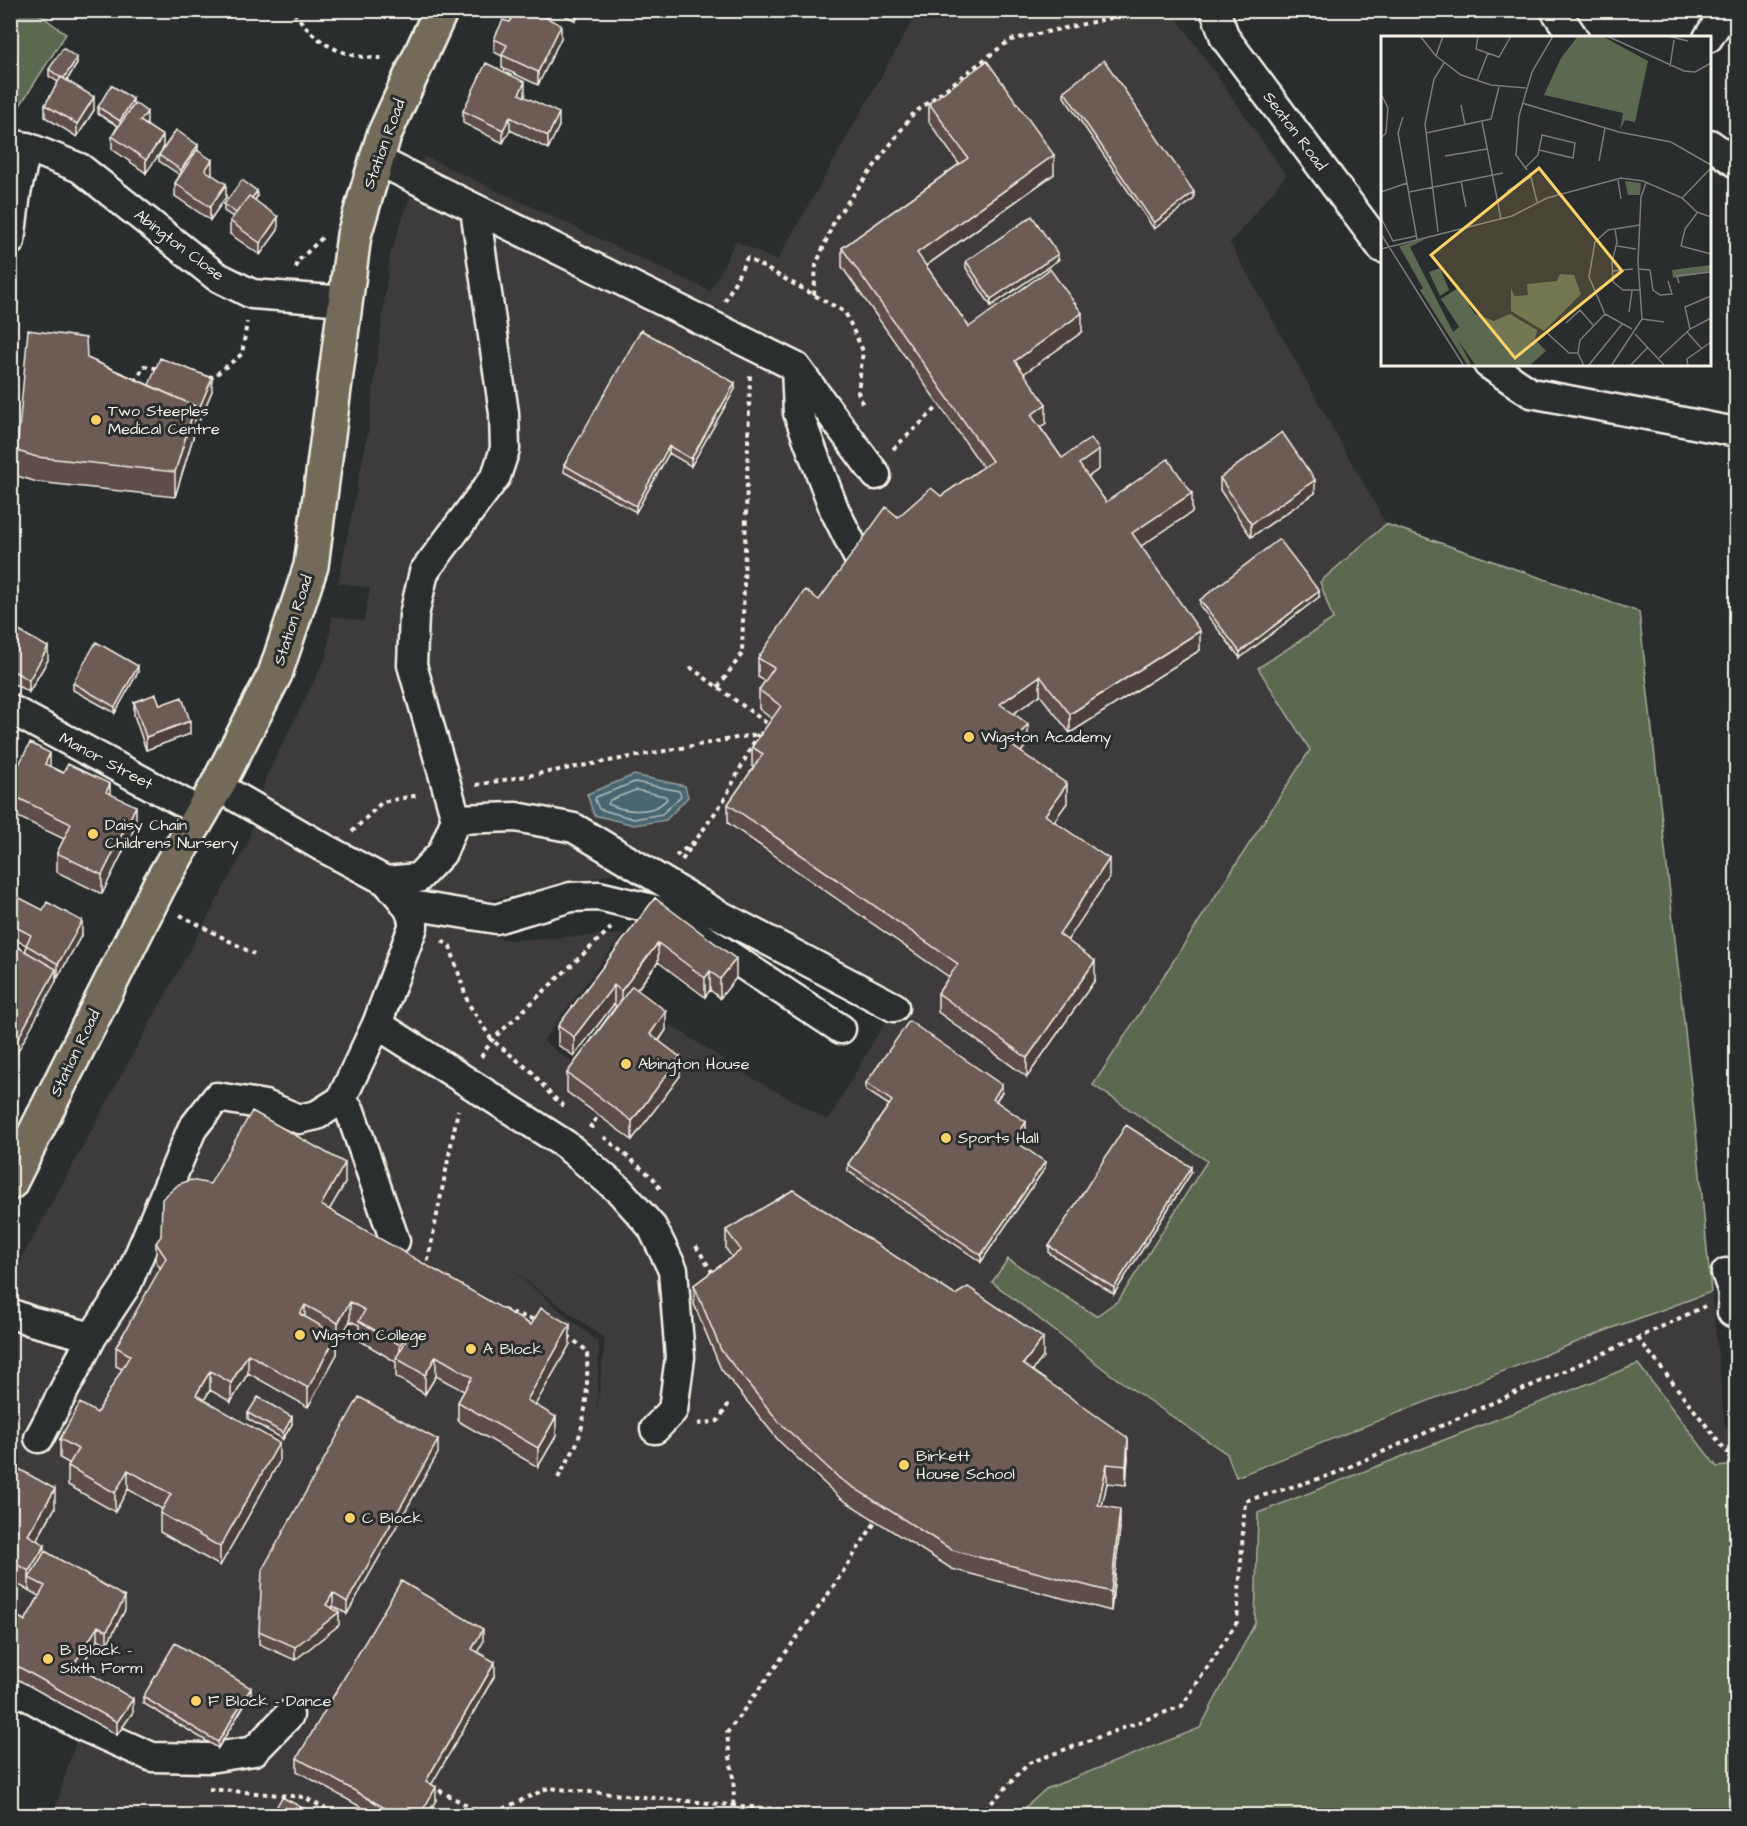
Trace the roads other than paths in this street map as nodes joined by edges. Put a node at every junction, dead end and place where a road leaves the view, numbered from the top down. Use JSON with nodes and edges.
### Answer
{"nodes":[{"id":1,"x":441,"y":10,"type":"edge"},
{"id":2,"x":1215,"y":10,"type":"edge"},
{"id":3,"x":1555,"y":10,"type":"edge"},
{"id":4,"x":1726,"y":10,"type":"edge"},
{"id":5,"x":1573,"y":36,"type":"edge"},
{"id":6,"x":1709,"y":36,"type":"edge"},
{"id":7,"x":19,"y":145,"type":"edge"},
{"id":8,"x":1711,"y":145,"type":"edge"},
{"id":9,"x":375,"y":159,"type":"junction"},
{"id":10,"x":1737,"y":164,"type":"edge"},
{"id":11,"x":475,"y":208,"type":"junction"},
{"id":12,"x":10,"y":241,"type":"edge"},
{"id":13,"x":1381,"y":245,"type":"edge"},
{"id":14,"x":346,"y":301,"type":"junction"},
{"id":15,"x":1491,"y":366,"type":"edge"},
{"id":16,"x":796,"y":368,"type":"junction"},
{"id":17,"x":1737,"y":432,"type":"edge"},
{"id":18,"x":876,"y":475,"type":"dead end"},
{"id":19,"x":904,"y":596,"type":"edge"},
{"id":20,"x":10,"y":709,"type":"edge"},
{"id":21,"x":210,"y":799,"type":"junction"},
{"id":22,"x":456,"y":819,"type":"junction"},
{"id":23,"x":386,"y":881,"type":"junction"},
{"id":24,"x":405,"y":904,"type":"junction"},
{"id":25,"x":894,"y":1006,"type":"dead end"},
{"id":26,"x":377,"y":1024,"type":"junction"},
{"id":27,"x":841,"y":1029,"type":"dead end"},
{"id":28,"x":341,"y":1100,"type":"junction"},
{"id":29,"x":10,"y":1184,"type":"edge"},
{"id":30,"x":395,"y":1241,"type":"dead end"},
{"id":31,"x":10,"y":1313,"type":"edge"},
{"id":32,"x":92,"y":1337,"type":"junction"},
{"id":33,"x":656,"y":1429,"type":"dead end"},
{"id":34,"x":39,"y":1438,"type":"dead end"},
{"id":35,"x":10,"y":1686,"type":"edge"},
{"id":36,"x":289,"y":1715,"type":"dead end"}],
"edges":[{"from":1,"to":9,"type":"main road","name":"Station Road"},
{"from":2,"to":13,"type":"street","name":"Seaton Road"},
{"from":3,"to":5,"type":"street"},
{"from":4,"to":6,"type":"street"},
{"from":7,"to":12,"type":"street","name":"Abington Close"},
{"from":7,"to":14,"type":"street","name":"Abington Close"},
{"from":8,"to":10,"type":"street"},
{"from":9,"to":11,"type":"street"},
{"from":9,"to":14,"type":"main road","name":"Station Road"},
{"from":11,"to":16,"type":"street"},
{"from":11,"to":22,"type":"street"},
{"from":14,"to":21,"type":"main road","name":"Station Road"},
{"from":15,"to":17,"type":"street"},
{"from":16,"to":18,"type":"street"},
{"from":16,"to":19,"type":"street"},
{"from":20,"to":21,"type":"street","name":"Manor Street"},
{"from":21,"to":23,"type":"street","name":"Manor Street"},
{"from":21,"to":29,"type":"main road","name":"Station Road"},
{"from":22,"to":23,"type":"street"},
{"from":22,"to":25,"type":"street"},
{"from":23,"to":24,"type":"street"},
{"from":24,"to":26,"type":"street"},
{"from":24,"to":27,"type":"street"},
{"from":26,"to":28,"type":"street"},
{"from":26,"to":33,"type":"street"},
{"from":28,"to":30,"type":"street"},
{"from":28,"to":32,"type":"street"},
{"from":31,"to":32,"type":"street"},
{"from":32,"to":34,"type":"street"},
{"from":35,"to":36,"type":"street"}]}
